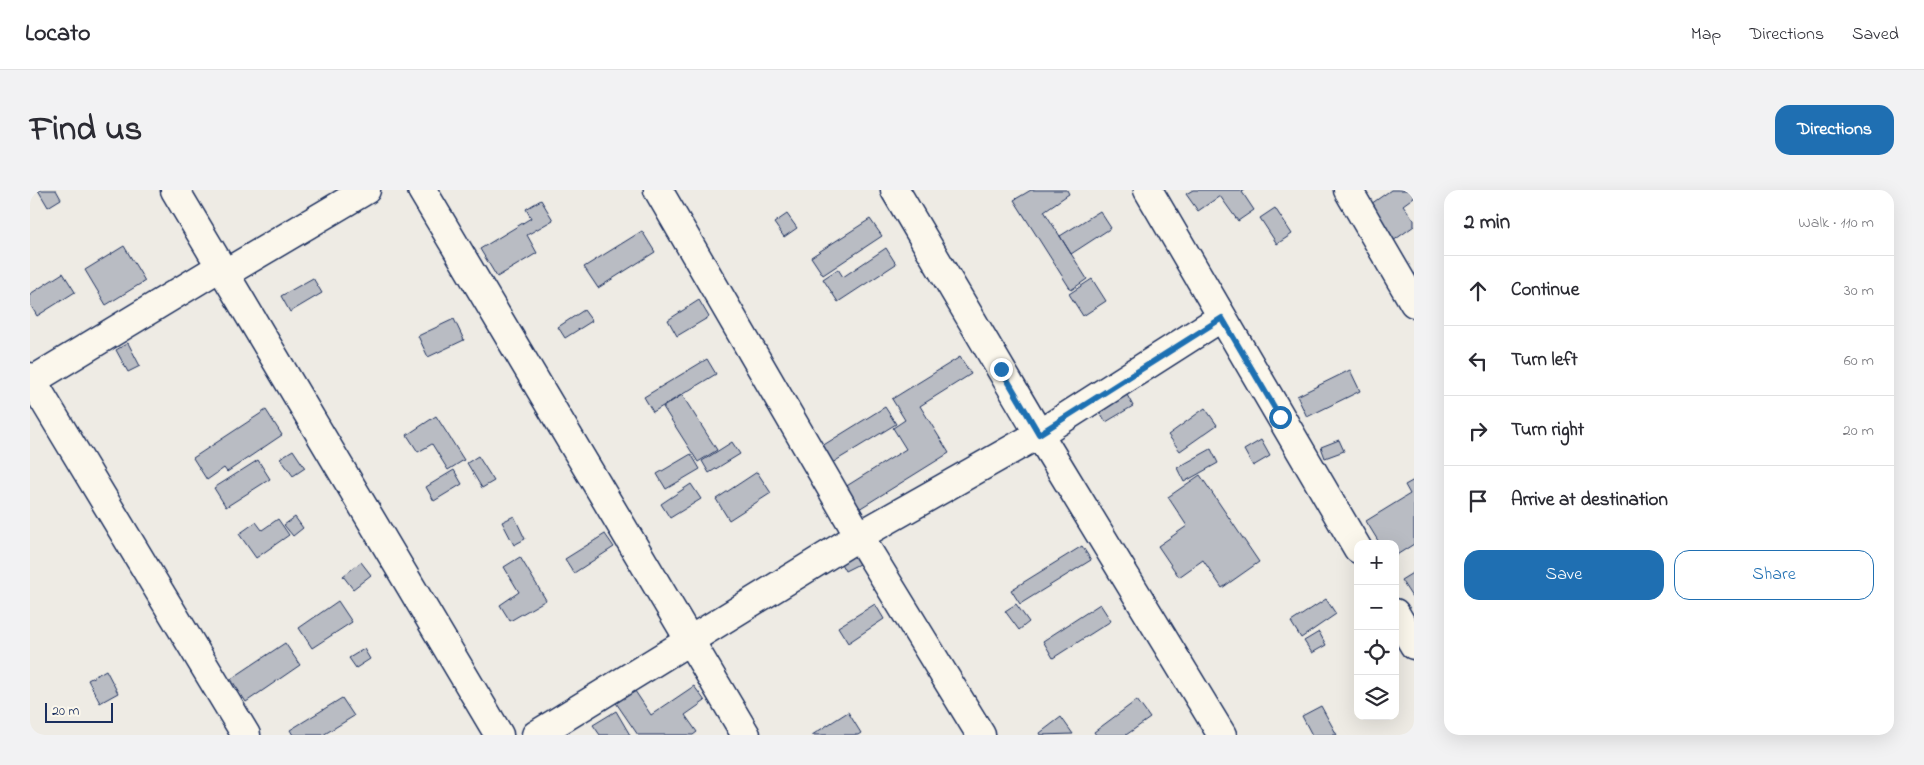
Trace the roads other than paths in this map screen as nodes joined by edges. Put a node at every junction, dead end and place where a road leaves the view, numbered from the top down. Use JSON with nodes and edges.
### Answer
{"nodes":[{"id":1,"x":175,"y":190,"type":"edge"},
{"id":2,"x":366,"y":190,"type":"edge"},
{"id":3,"x":422,"y":190,"type":"edge"},
{"id":4,"x":658,"y":190,"type":"edge"},
{"id":5,"x":895,"y":190,"type":"edge"},
{"id":6,"x":1148,"y":190,"type":"edge"},
{"id":7,"x":1348,"y":190,"type":"edge"},
{"id":8,"x":222,"y":270,"type":"junction"},
{"id":9,"x":1414,"y":303,"type":"edge"},
{"id":10,"x":1222,"y":318,"type":"junction"},
{"id":11,"x":31,"y":380,"type":"edge"},
{"id":12,"x":1039,"y":434,"type":"junction"},
{"id":13,"x":859,"y":536,"type":"junction"},
{"id":14,"x":1354,"y":542,"type":"edge"},
{"id":15,"x":1399,"y":620,"type":"edge"},
{"id":16,"x":691,"y":641,"type":"junction"},
{"id":17,"x":1414,"y":645,"type":"edge"},
{"id":18,"x":246,"y":735,"type":"edge"},
{"id":19,"x":498,"y":735,"type":"edge"},
{"id":20,"x":536,"y":735,"type":"edge"},
{"id":21,"x":746,"y":735,"type":"edge"},
{"id":22,"x":980,"y":735,"type":"edge"},
{"id":23,"x":1222,"y":735,"type":"edge"}],
"edges":[{"from":1,"to":8,"type":"street"},
{"from":2,"to":8,"type":"street"},
{"from":3,"to":16,"type":"street"},
{"from":4,"to":13,"type":"street"},
{"from":5,"to":12,"type":"street"},
{"from":6,"to":10,"type":"street"},
{"from":7,"to":9,"type":"street"},
{"from":8,"to":11,"type":"street"},
{"from":8,"to":19,"type":"street"},
{"from":10,"to":12,"type":"street"},
{"from":10,"to":14,"type":"street"},
{"from":11,"to":18,"type":"street"},
{"from":12,"to":13,"type":"street"},
{"from":12,"to":23,"type":"street"},
{"from":13,"to":16,"type":"street"},
{"from":13,"to":22,"type":"street"},
{"from":15,"to":17,"type":"street"},
{"from":16,"to":20,"type":"street"},
{"from":16,"to":21,"type":"street"}]}
